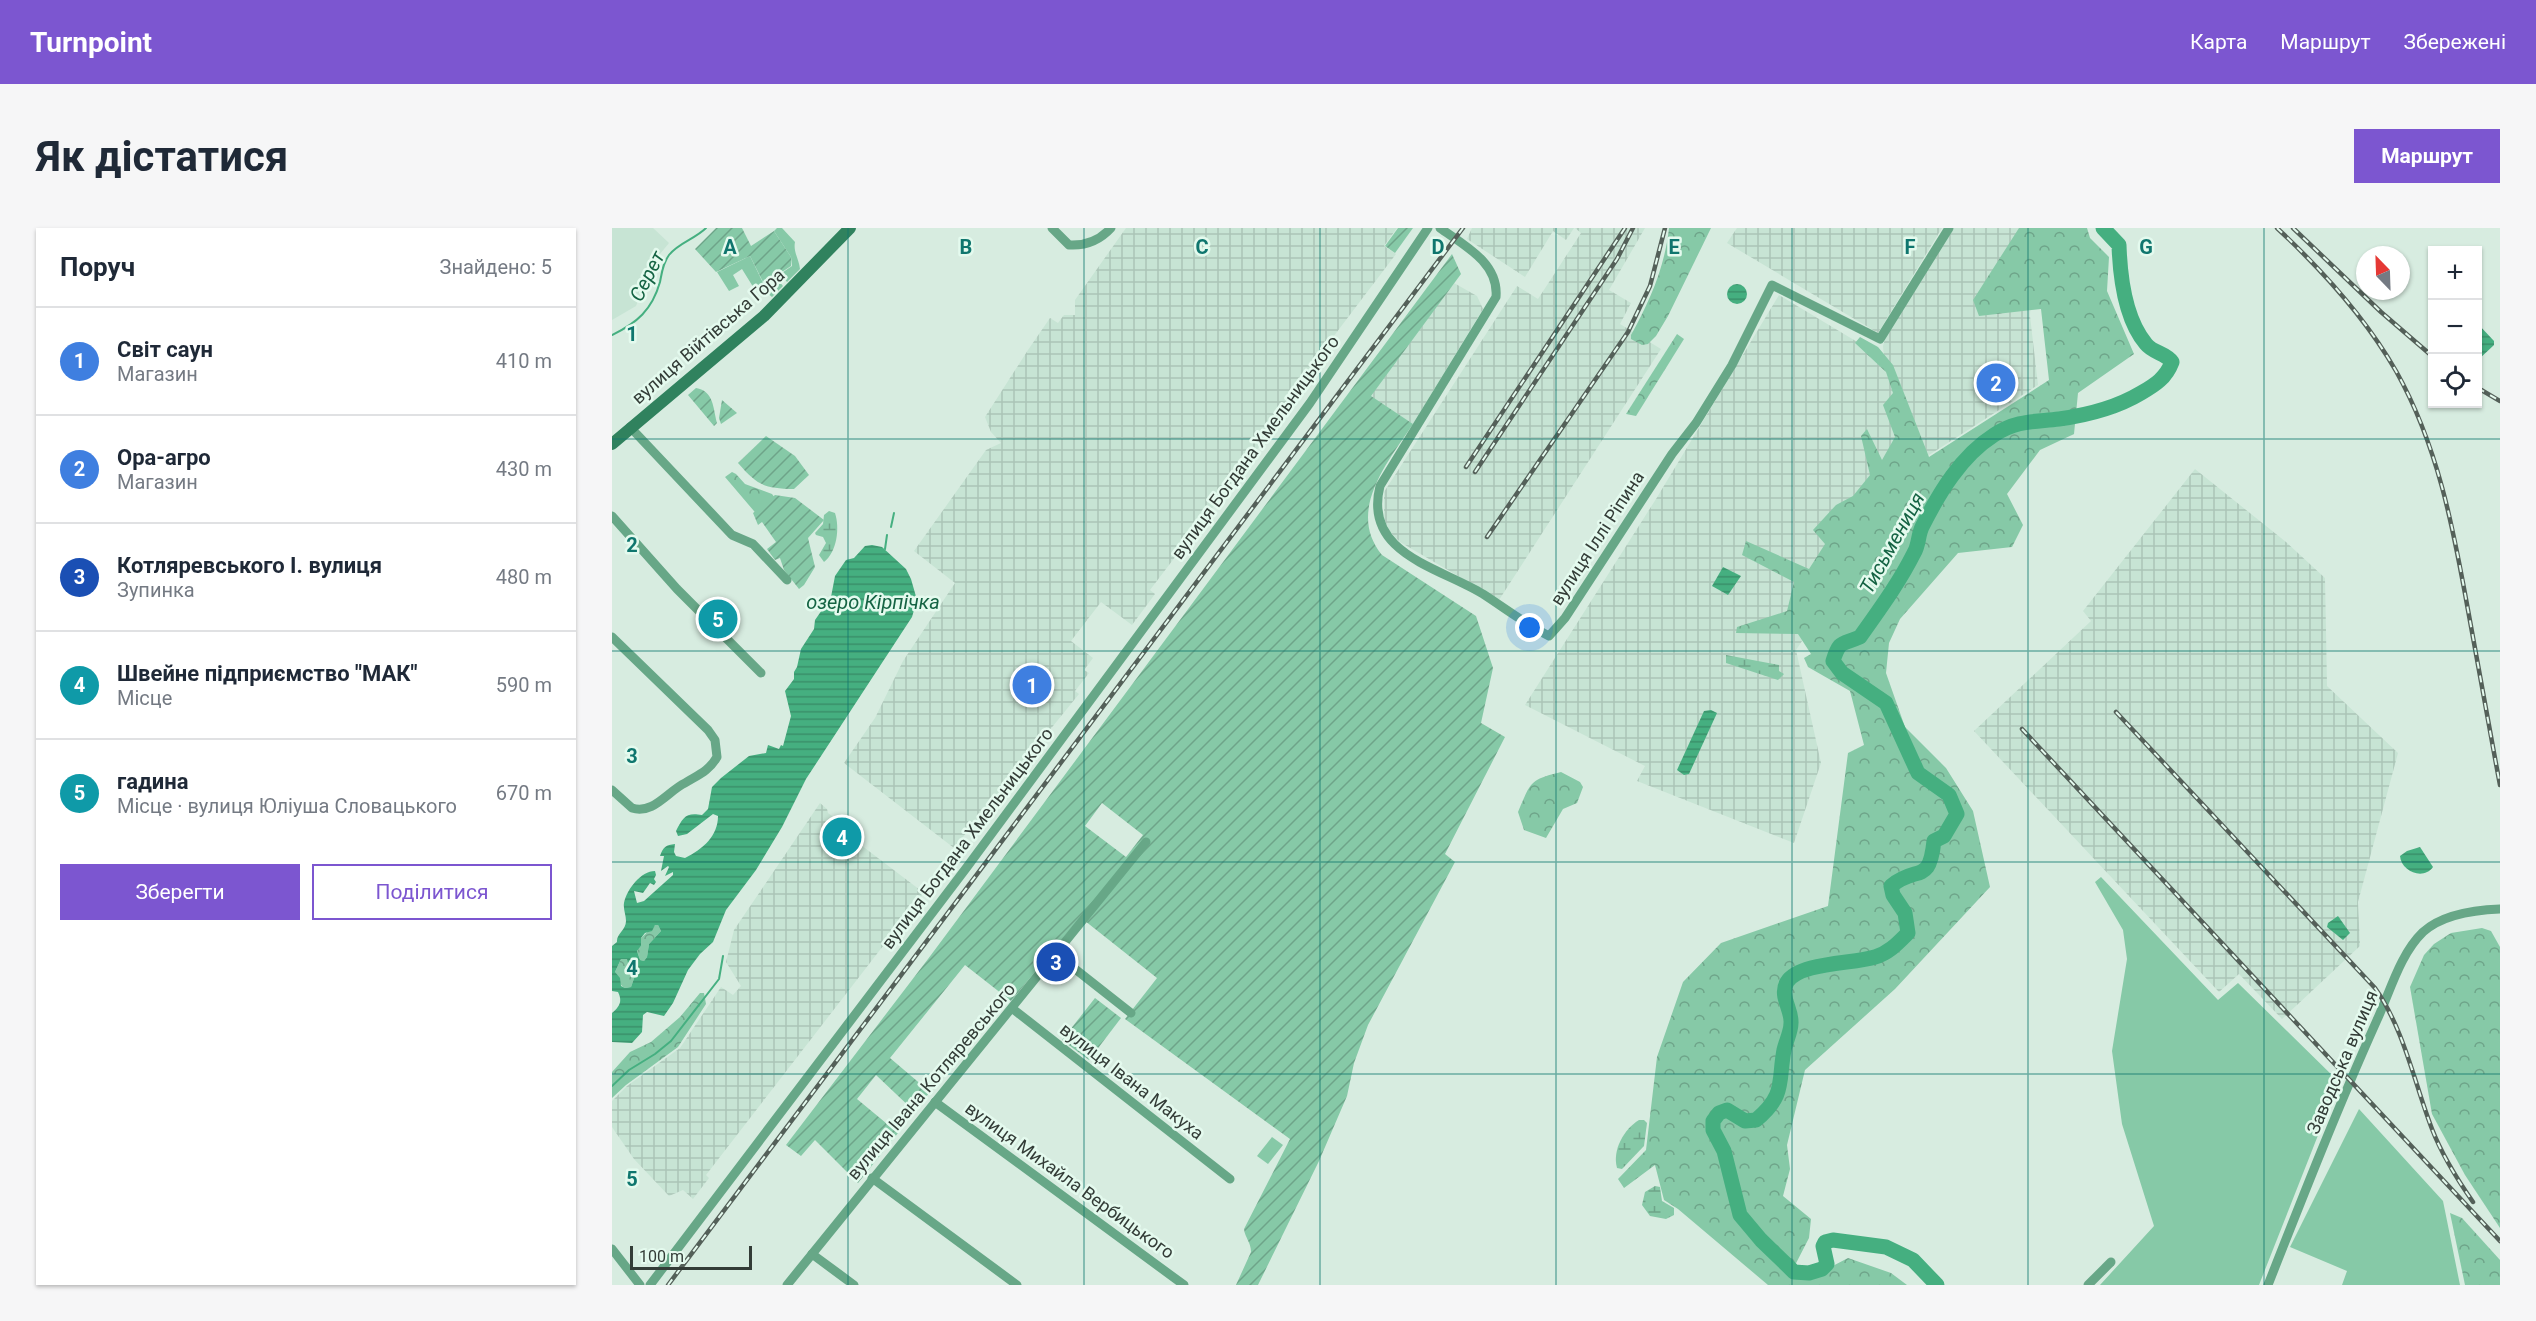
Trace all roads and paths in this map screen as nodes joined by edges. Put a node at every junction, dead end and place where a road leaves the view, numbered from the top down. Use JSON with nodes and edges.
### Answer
{"nodes":[{"id":1,"x":850,"y":228,"type":"edge"},
{"id":2,"x":1052,"y":228,"type":"edge"},
{"id":3,"x":1112,"y":228,"type":"edge"},
{"id":4,"x":1428,"y":228,"type":"edge"},
{"id":5,"x":1440,"y":228,"type":"edge"},
{"id":6,"x":1949,"y":228,"type":"edge"},
{"id":7,"x":630,"y":427,"type":"junction"},
{"id":8,"x":612,"y":444,"type":"edge"},
{"id":9,"x":612,"y":516,"type":"edge"},
{"id":10,"x":786,"y":580,"type":"dead end"},
{"id":11,"x":612,"y":638,"type":"edge"},
{"id":12,"x":760,"y":673,"type":"dead end"},
{"id":13,"x":612,"y":790,"type":"edge"},
{"id":14,"x":1146,"y":842,"type":"dead end"},
{"id":15,"x":2500,"y":909,"type":"edge"},
{"id":16,"x":1056,"y":954,"type":"junction"},
{"id":17,"x":1013,"y":1008,"type":"junction"},
{"id":18,"x":1131,"y":1013,"type":"dead end"},
{"id":19,"x":935,"y":1102,"type":"junction"},
{"id":20,"x":872,"y":1178,"type":"junction"},
{"id":21,"x":1230,"y":1179,"type":"dead end"},
{"id":22,"x":612,"y":1249,"type":"edge"},
{"id":23,"x":812,"y":1254,"type":"junction"},
{"id":24,"x":2111,"y":1262,"type":"dead end"},
{"id":25,"x":640,"y":1285,"type":"edge"},
{"id":26,"x":650,"y":1285,"type":"edge"},
{"id":27,"x":787,"y":1285,"type":"edge"},
{"id":28,"x":854,"y":1285,"type":"edge"},
{"id":29,"x":1017,"y":1285,"type":"edge"},
{"id":30,"x":1184,"y":1285,"type":"edge"},
{"id":31,"x":2088,"y":1285,"type":"edge"},
{"id":32,"x":2268,"y":1285,"type":"edge"}],
"edges":[{"from":1,"to":7,"type":"street","name":"вулиця Війтівська Гора"},
{"from":2,"to":3,"type":"street"},
{"from":4,"to":26,"type":"street","name":"вулиця Богдана Хмельницького"},
{"from":5,"to":6,"type":"street","name":"вулиця Іллі Ріпина"},
{"from":7,"to":8,"type":"street","name":"вулиця Війтівська Гора"},
{"from":7,"to":10,"type":"street"},
{"from":9,"to":12,"type":"street"},
{"from":11,"to":13,"type":"street"},
{"from":14,"to":16,"type":"street","name":"вулиця Івана Котляревського"},
{"from":15,"to":32,"type":"street","name":"Заводська вулиця"},
{"from":16,"to":17,"type":"street","name":"вулиця Івана Котляревського"},
{"from":16,"to":18,"type":"street"},
{"from":17,"to":19,"type":"street","name":"вулиця Івана Котляревського"},
{"from":17,"to":21,"type":"street","name":"вулиця Івана Макуха"},
{"from":19,"to":20,"type":"street","name":"вулиця Івана Котляревського"},
{"from":19,"to":30,"type":"street","name":"вулиця Михайла Вербицького"},
{"from":20,"to":23,"type":"street","name":"вулиця Івана Котляревського"},
{"from":20,"to":29,"type":"street"},
{"from":22,"to":25,"type":"street"},
{"from":23,"to":27,"type":"street","name":"вулиця Івана Котляревського"},
{"from":23,"to":28,"type":"street"},
{"from":24,"to":31,"type":"street"}]}
